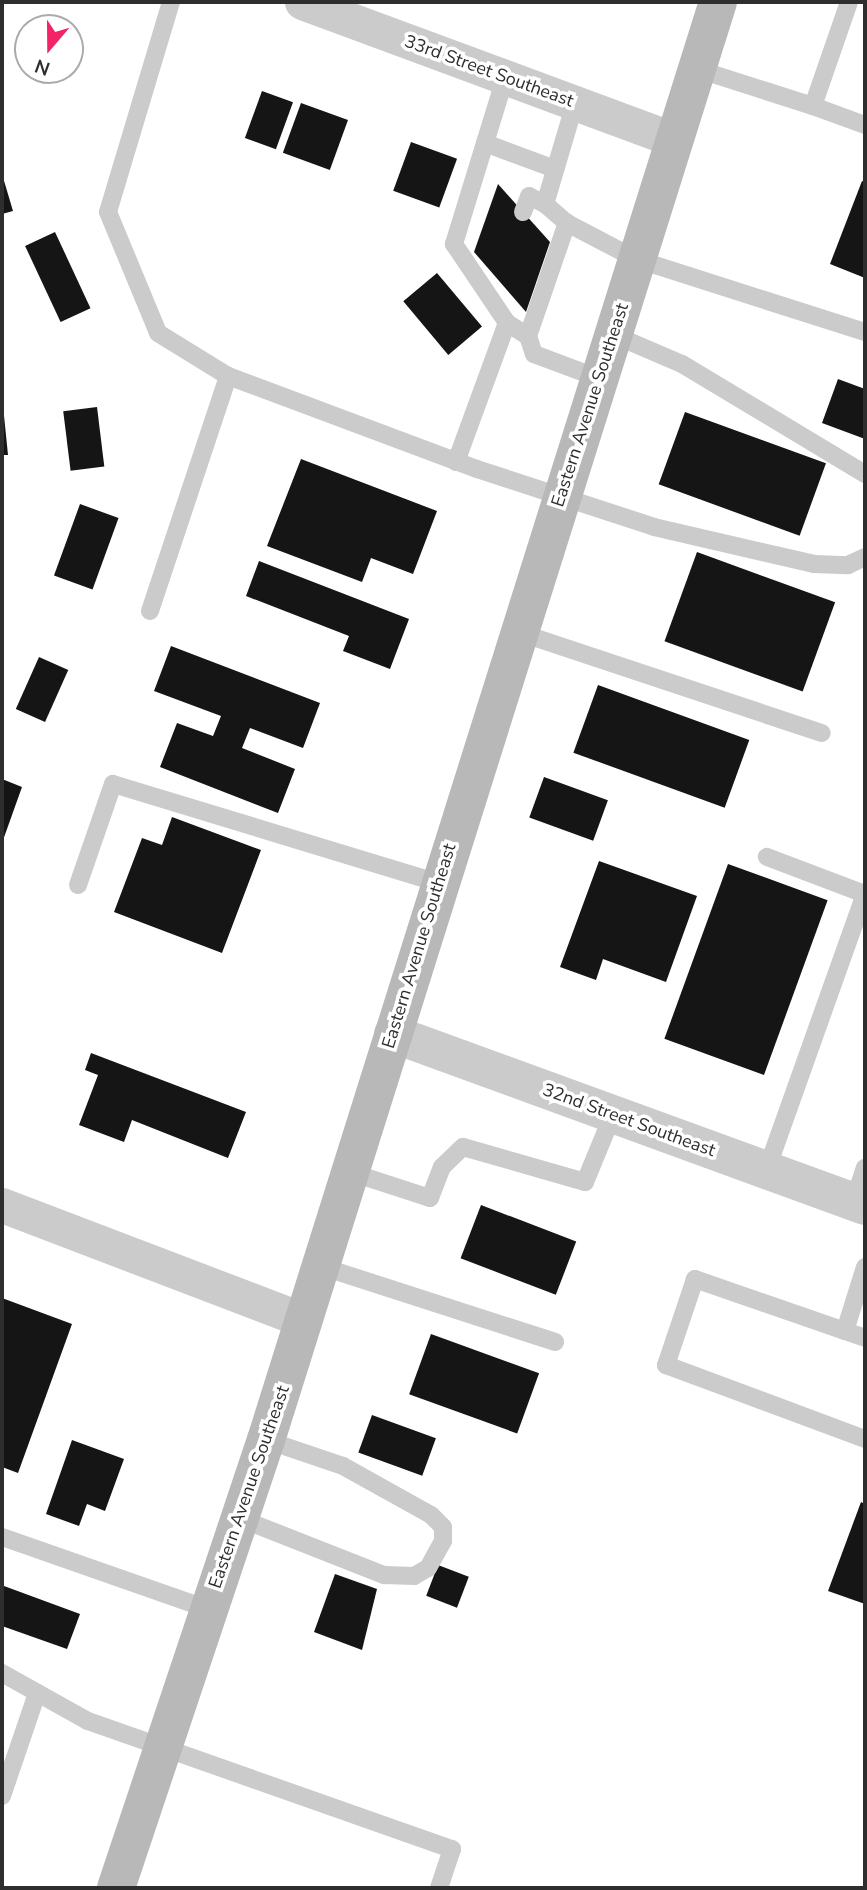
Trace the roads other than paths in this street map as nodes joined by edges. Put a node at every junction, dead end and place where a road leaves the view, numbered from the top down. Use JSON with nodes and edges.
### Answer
{"nodes":[{"id":1,"x":171,"y":2,"type":"edge"},
{"id":2,"x":302,"y":2,"type":"edge"},
{"id":3,"x":718,"y":2,"type":"edge"},
{"id":4,"x":849,"y":2,"type":"edge"},
{"id":5,"x":697,"y":69,"type":"junction"},
{"id":6,"x":505,"y":78,"type":"junction"},
{"id":7,"x":576,"y":103,"type":"junction"},
{"id":8,"x":813,"y":106,"type":"junction"},
{"id":9,"x":865,"y":125,"type":"edge"},
{"id":10,"x":675,"y":140,"type":"junction"},
{"id":11,"x":485,"y":143,"type":"junction"},
{"id":12,"x":555,"y":169,"type":"junction"},
{"id":13,"x":545,"y":204,"type":"junction"},
{"id":14,"x":523,"y":212,"type":"dead end"},
{"id":15,"x":567,"y":223,"type":"junction"},
{"id":16,"x":636,"y":259,"type":"junction"},
{"id":17,"x":498,"y":279,"type":"dead end"},
{"id":18,"x":489,"y":297,"type":"junction"},
{"id":19,"x":507,"y":323,"type":"junction"},
{"id":20,"x":865,"y":332,"type":"edge"},
{"id":21,"x":612,"y":334,"type":"junction"},
{"id":22,"x":528,"y":336,"type":"junction"},
{"id":23,"x":228,"y":376,"type":"junction"},
{"id":24,"x":598,"y":379,"type":"junction"},
{"id":25,"x":456,"y":462,"type":"junction"},
{"id":26,"x":865,"y":474,"type":"edge"},
{"id":27,"x":562,"y":495,"type":"junction"},
{"id":28,"x":865,"y":557,"type":"edge"},
{"id":29,"x":150,"y":611,"type":"dead end"},
{"id":30,"x":518,"y":632,"type":"junction"},
{"id":31,"x":822,"y":733,"type":"dead end"},
{"id":32,"x":767,"y":857,"type":"dead end"},
{"id":33,"x":438,"y":883,"type":"junction"},
{"id":34,"x":78,"y":885,"type":"dead end"},
{"id":35,"x":393,"y":1034,"type":"junction"},
{"id":36,"x":613,"y":1114,"type":"junction"},
{"id":37,"x":766,"y":1168,"type":"junction"},
{"id":38,"x":350,"y":1172,"type":"junction"},
{"id":39,"x":861,"y":1192,"type":"edge"},
{"id":40,"x":2,"y":1205,"type":"edge"},
{"id":41,"x":320,"y":1266,"type":"junction"},
{"id":42,"x":865,"y":1267,"type":"edge"},
{"id":43,"x":303,"y":1320,"type":"junction"},
{"id":44,"x":845,"y":1331,"type":"junction"},
{"id":45,"x":865,"y":1338,"type":"edge"},
{"id":46,"x":555,"y":1342,"type":"dead end"},
{"id":47,"x":865,"y":1439,"type":"edge"},
{"id":48,"x":266,"y":1440,"type":"junction"},
{"id":49,"x":239,"y":1518,"type":"junction"},
{"id":50,"x":2,"y":1537,"type":"edge"},
{"id":51,"x":208,"y":1609,"type":"junction"},
{"id":52,"x":2,"y":1673,"type":"edge"},
{"id":53,"x":37,"y":1693,"type":"junction"},
{"id":54,"x":162,"y":1744,"type":"junction"},
{"id":55,"x":2,"y":1797,"type":"edge"},
{"id":56,"x":116,"y":1888,"type":"edge"},
{"id":57,"x":439,"y":1888,"type":"edge"}],
"edges":[{"from":1,"to":23,"type":"lane"},
{"from":2,"to":6,"type":"street","name":"33rd Street Southeast"},
{"from":3,"to":5,"type":"main road","name":"Eastern Avenue Southeast"},
{"from":4,"to":8,"type":"lane"},
{"from":5,"to":8,"type":"lane"},
{"from":5,"to":10,"type":"main road","name":"Eastern Avenue Southeast"},
{"from":6,"to":7,"type":"street","name":"33rd Street Southeast"},
{"from":6,"to":11,"type":"lane"},
{"from":7,"to":10,"type":"street","name":"33rd Street Southeast"},
{"from":7,"to":12,"type":"lane"},
{"from":8,"to":9,"type":"lane"},
{"from":10,"to":16,"type":"main road","name":"Eastern Avenue Southeast"},
{"from":11,"to":12,"type":"lane"},
{"from":11,"to":18,"type":"lane"},
{"from":12,"to":13,"type":"lane"},
{"from":13,"to":14,"type":"lane"},
{"from":13,"to":15,"type":"lane"},
{"from":15,"to":16,"type":"lane"},
{"from":15,"to":22,"type":"lane"},
{"from":16,"to":20,"type":"lane"},
{"from":16,"to":21,"type":"main road","name":"Eastern Avenue Southeast"},
{"from":17,"to":18,"type":"lane"},
{"from":18,"to":19,"type":"lane"},
{"from":19,"to":22,"type":"lane"},
{"from":19,"to":25,"type":"lane"},
{"from":21,"to":24,"type":"main road","name":"Eastern Avenue Southeast"},
{"from":21,"to":26,"type":"lane"},
{"from":22,"to":24,"type":"lane"},
{"from":23,"to":25,"type":"lane"},
{"from":23,"to":29,"type":"lane"},
{"from":24,"to":27,"type":"main road","name":"Eastern Avenue Southeast"},
{"from":25,"to":27,"type":"lane"},
{"from":27,"to":28,"type":"lane"},
{"from":27,"to":30,"type":"main road","name":"Eastern Avenue Southeast"},
{"from":30,"to":31,"type":"lane"},
{"from":30,"to":33,"type":"main road","name":"Eastern Avenue Southeast"},
{"from":32,"to":37,"type":"lane"},
{"from":33,"to":34,"type":"lane"},
{"from":33,"to":35,"type":"main road","name":"Eastern Avenue Southeast"},
{"from":35,"to":36,"type":"street","name":"32nd Street Southeast"},
{"from":35,"to":38,"type":"main road","name":"Eastern Avenue Southeast"},
{"from":36,"to":37,"type":"street","name":"32nd Street Southeast"},
{"from":36,"to":38,"type":"lane"},
{"from":37,"to":39,"type":"street","name":"32nd Street Southeast"},
{"from":38,"to":41,"type":"main road","name":"Eastern Avenue Southeast"},
{"from":40,"to":43,"type":"street"},
{"from":41,"to":43,"type":"main road","name":"Eastern Avenue Southeast"},
{"from":41,"to":46,"type":"lane"},
{"from":42,"to":44,"type":"lane"},
{"from":43,"to":48,"type":"main road","name":"Eastern Avenue Southeast"},
{"from":44,"to":45,"type":"lane"},
{"from":44,"to":47,"type":"lane"},
{"from":48,"to":49,"type":"main road","name":"Eastern Avenue Southeast"},
{"from":48,"to":49,"type":"lane"},
{"from":49,"to":51,"type":"main road","name":"Eastern Avenue Southeast"},
{"from":50,"to":51,"type":"lane"},
{"from":51,"to":54,"type":"main road","name":"Eastern Avenue Southeast"},
{"from":52,"to":53,"type":"lane"},
{"from":53,"to":54,"type":"lane"},
{"from":53,"to":55,"type":"lane"},
{"from":54,"to":56,"type":"main road","name":"Eastern Avenue Southeast"},
{"from":54,"to":57,"type":"lane"}]}
